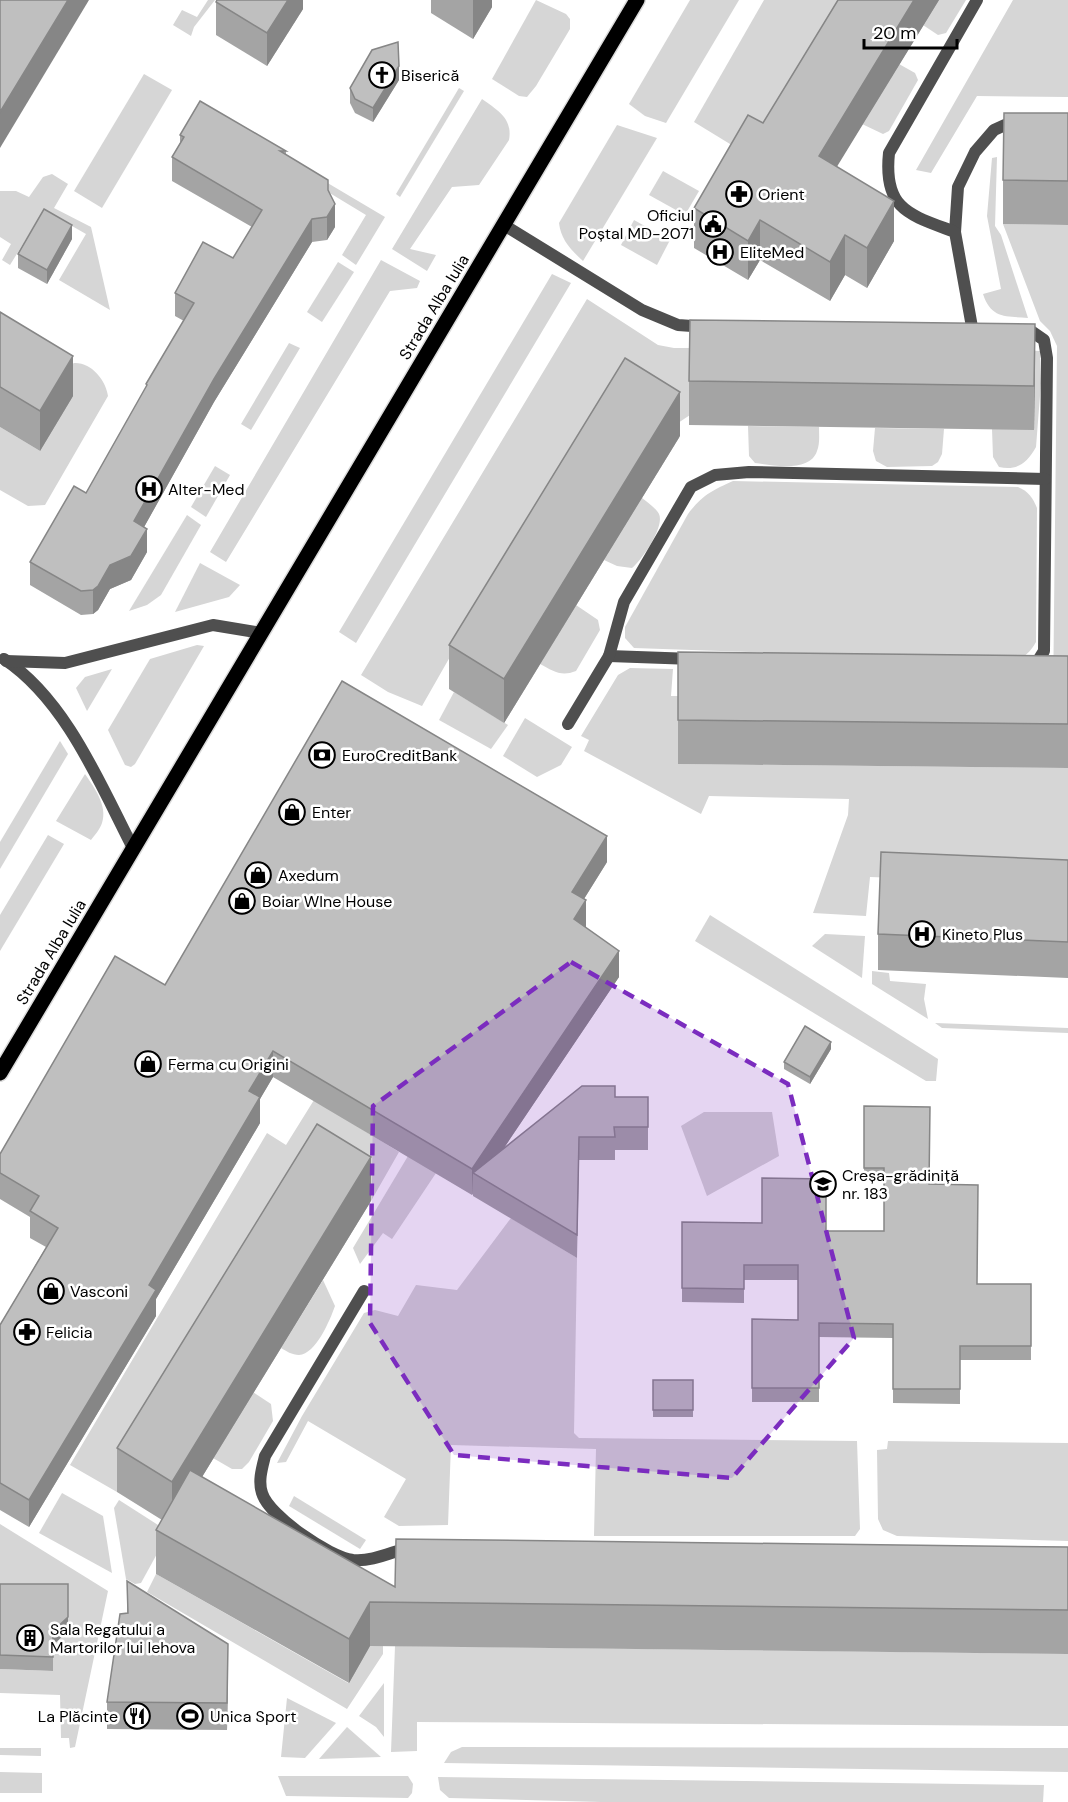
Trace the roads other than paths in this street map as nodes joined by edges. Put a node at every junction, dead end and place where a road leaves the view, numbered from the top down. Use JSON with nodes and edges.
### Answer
{"nodes":[{"id":1,"x":637,"y":0,"type":"edge"},
{"id":2,"x":977,"y":0,"type":"edge"},
{"id":3,"x":1029,"y":123,"type":"edge"},
{"id":4,"x":504,"y":225,"type":"junction"},
{"id":5,"x":955,"y":232,"type":"junction"},
{"id":6,"x":716,"y":327,"type":"edge"},
{"id":7,"x":972,"y":327,"type":"edge"},
{"id":8,"x":1007,"y":329,"type":"edge"},
{"id":9,"x":1046,"y":478,"type":"junction"},
{"id":10,"x":261,"y":633,"type":"junction"},
{"id":11,"x":609,"y":656,"type":"junction"},
{"id":12,"x":3,"y":659,"type":"edge"},
{"id":13,"x":710,"y":660,"type":"edge"},
{"id":14,"x":1022,"y":672,"type":"edge"},
{"id":15,"x":568,"y":724,"type":"dead end"},
{"id":16,"x":133,"y":848,"type":"junction"},
{"id":17,"x":0,"y":1073,"type":"edge"},
{"id":18,"x":364,"y":1291,"type":"dead end"},
{"id":19,"x":422,"y":1547,"type":"edge"}],
"edges":[{"from":1,"to":4,"type":"main road","name":"Strada Alba Iulia"},
{"from":2,"to":5,"type":"street"},
{"from":3,"to":5,"type":"street"},
{"from":4,"to":6,"type":"street"},
{"from":4,"to":10,"type":"main road","name":"Strada Alba Iulia"},
{"from":5,"to":7,"type":"street"},
{"from":8,"to":9,"type":"street"},
{"from":9,"to":11,"type":"street"},
{"from":9,"to":14,"type":"street"},
{"from":10,"to":12,"type":"street"},
{"from":10,"to":16,"type":"main road","name":"Strada Alba Iulia"},
{"from":11,"to":13,"type":"street"},
{"from":11,"to":15,"type":"street"},
{"from":12,"to":16,"type":"street"},
{"from":16,"to":17,"type":"main road","name":"Strada Alba Iulia"},
{"from":18,"to":19,"type":"street"}]}
